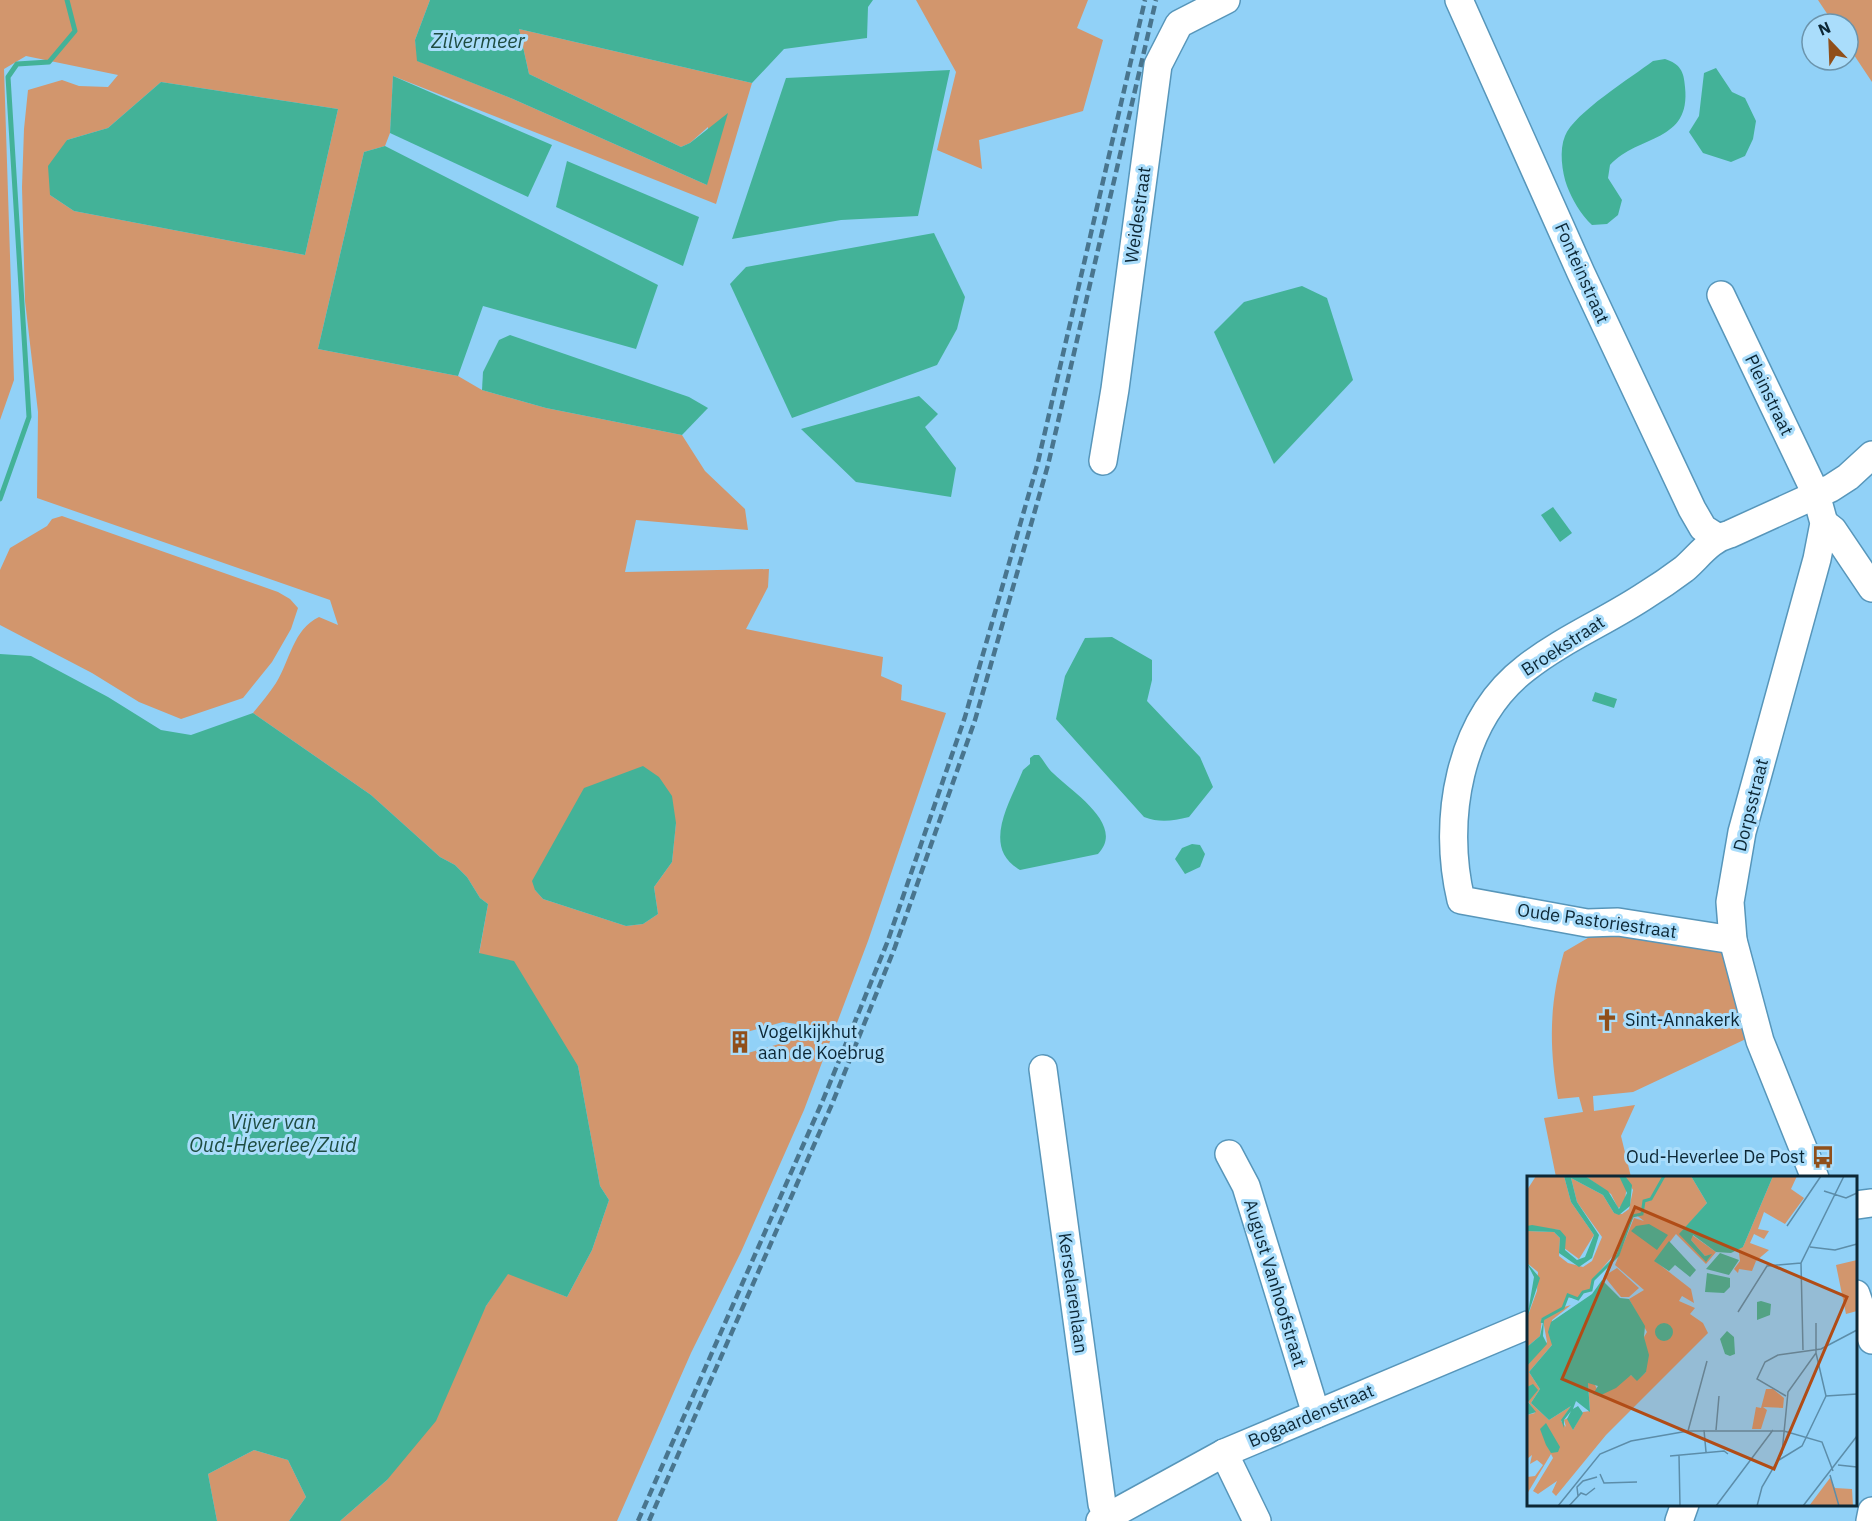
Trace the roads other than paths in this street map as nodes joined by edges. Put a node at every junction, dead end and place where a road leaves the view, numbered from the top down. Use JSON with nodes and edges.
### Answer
{"nodes":[{"id":1,"x":1226,"y":0,"type":"edge"},
{"id":2,"x":1459,"y":0,"type":"edge"},
{"id":3,"x":1720,"y":295,"type":"dead end"},
{"id":4,"x":1872,"y":454,"type":"edge"},
{"id":5,"x":1103,"y":461,"type":"dead end"},
{"id":6,"x":1816,"y":495,"type":"junction"},
{"id":7,"x":1824,"y":523,"type":"junction"},
{"id":8,"x":1717,"y":537,"type":"junction"},
{"id":9,"x":1872,"y":588,"type":"edge"},
{"id":10,"x":1461,"y":900,"type":"joint"},
{"id":11,"x":1735,"y":947,"type":"junction"},
{"id":12,"x":1043,"y":1069,"type":"dead end"},
{"id":13,"x":1229,"y":1154,"type":"dead end"},
{"id":14,"x":1814,"y":1176,"type":"edge"},
{"id":15,"x":1872,"y":1203,"type":"edge"},
{"id":16,"x":1857,"y":1205,"type":"edge"},
{"id":17,"x":1857,"y":1297,"type":"edge"},
{"id":18,"x":1527,"y":1325,"type":"edge"},
{"id":19,"x":1872,"y":1340,"type":"edge"},
{"id":20,"x":1316,"y":1414,"type":"junction"},
{"id":21,"x":1224,"y":1453,"type":"junction"},
{"id":22,"x":1684,"y":1506,"type":"edge"},
{"id":23,"x":1872,"y":1511,"type":"edge"},
{"id":24,"x":1104,"y":1519,"type":"edge"},
{"id":25,"x":1257,"y":1521,"type":"edge"},
{"id":26,"x":1679,"y":1521,"type":"edge"},
{"id":27,"x":1870,"y":1521,"type":"edge"}],
"edges":[{"from":1,"to":5,"type":"street","name":"Weidestraat"},
{"from":2,"to":8,"type":"street","name":"Fonteinstraat"},
{"from":3,"to":6,"type":"street","name":"Pleinstraat"},
{"from":4,"to":6,"type":"street"},
{"from":6,"to":7,"type":"street","name":"Dorpsstraat"},
{"from":6,"to":8,"type":"street","name":"Broekstraat"},
{"from":7,"to":9,"type":"street"},
{"from":7,"to":11,"type":"street","name":"Dorpsstraat"},
{"from":8,"to":10,"type":"street","name":"Broekstraat"},
{"from":10,"to":11,"type":"street","name":"Oude Pastoriestraat"},
{"from":11,"to":14,"type":"street","name":"Dorpsstraat"},
{"from":12,"to":24,"type":"street","name":"Kerselarenlaan"},
{"from":13,"to":20,"type":"street","name":"August Vanhoofstraat"},
{"from":15,"to":16,"type":"street"},
{"from":17,"to":19,"type":"street"},
{"from":18,"to":20,"type":"street","name":"Bogaardenstraat"},
{"from":20,"to":21,"type":"street","name":"Bogaardenstraat"},
{"from":21,"to":24,"type":"street","name":"Bogaardenstraat"},
{"from":21,"to":25,"type":"street"},
{"from":22,"to":26,"type":"street"},
{"from":23,"to":27,"type":"street"}]}
